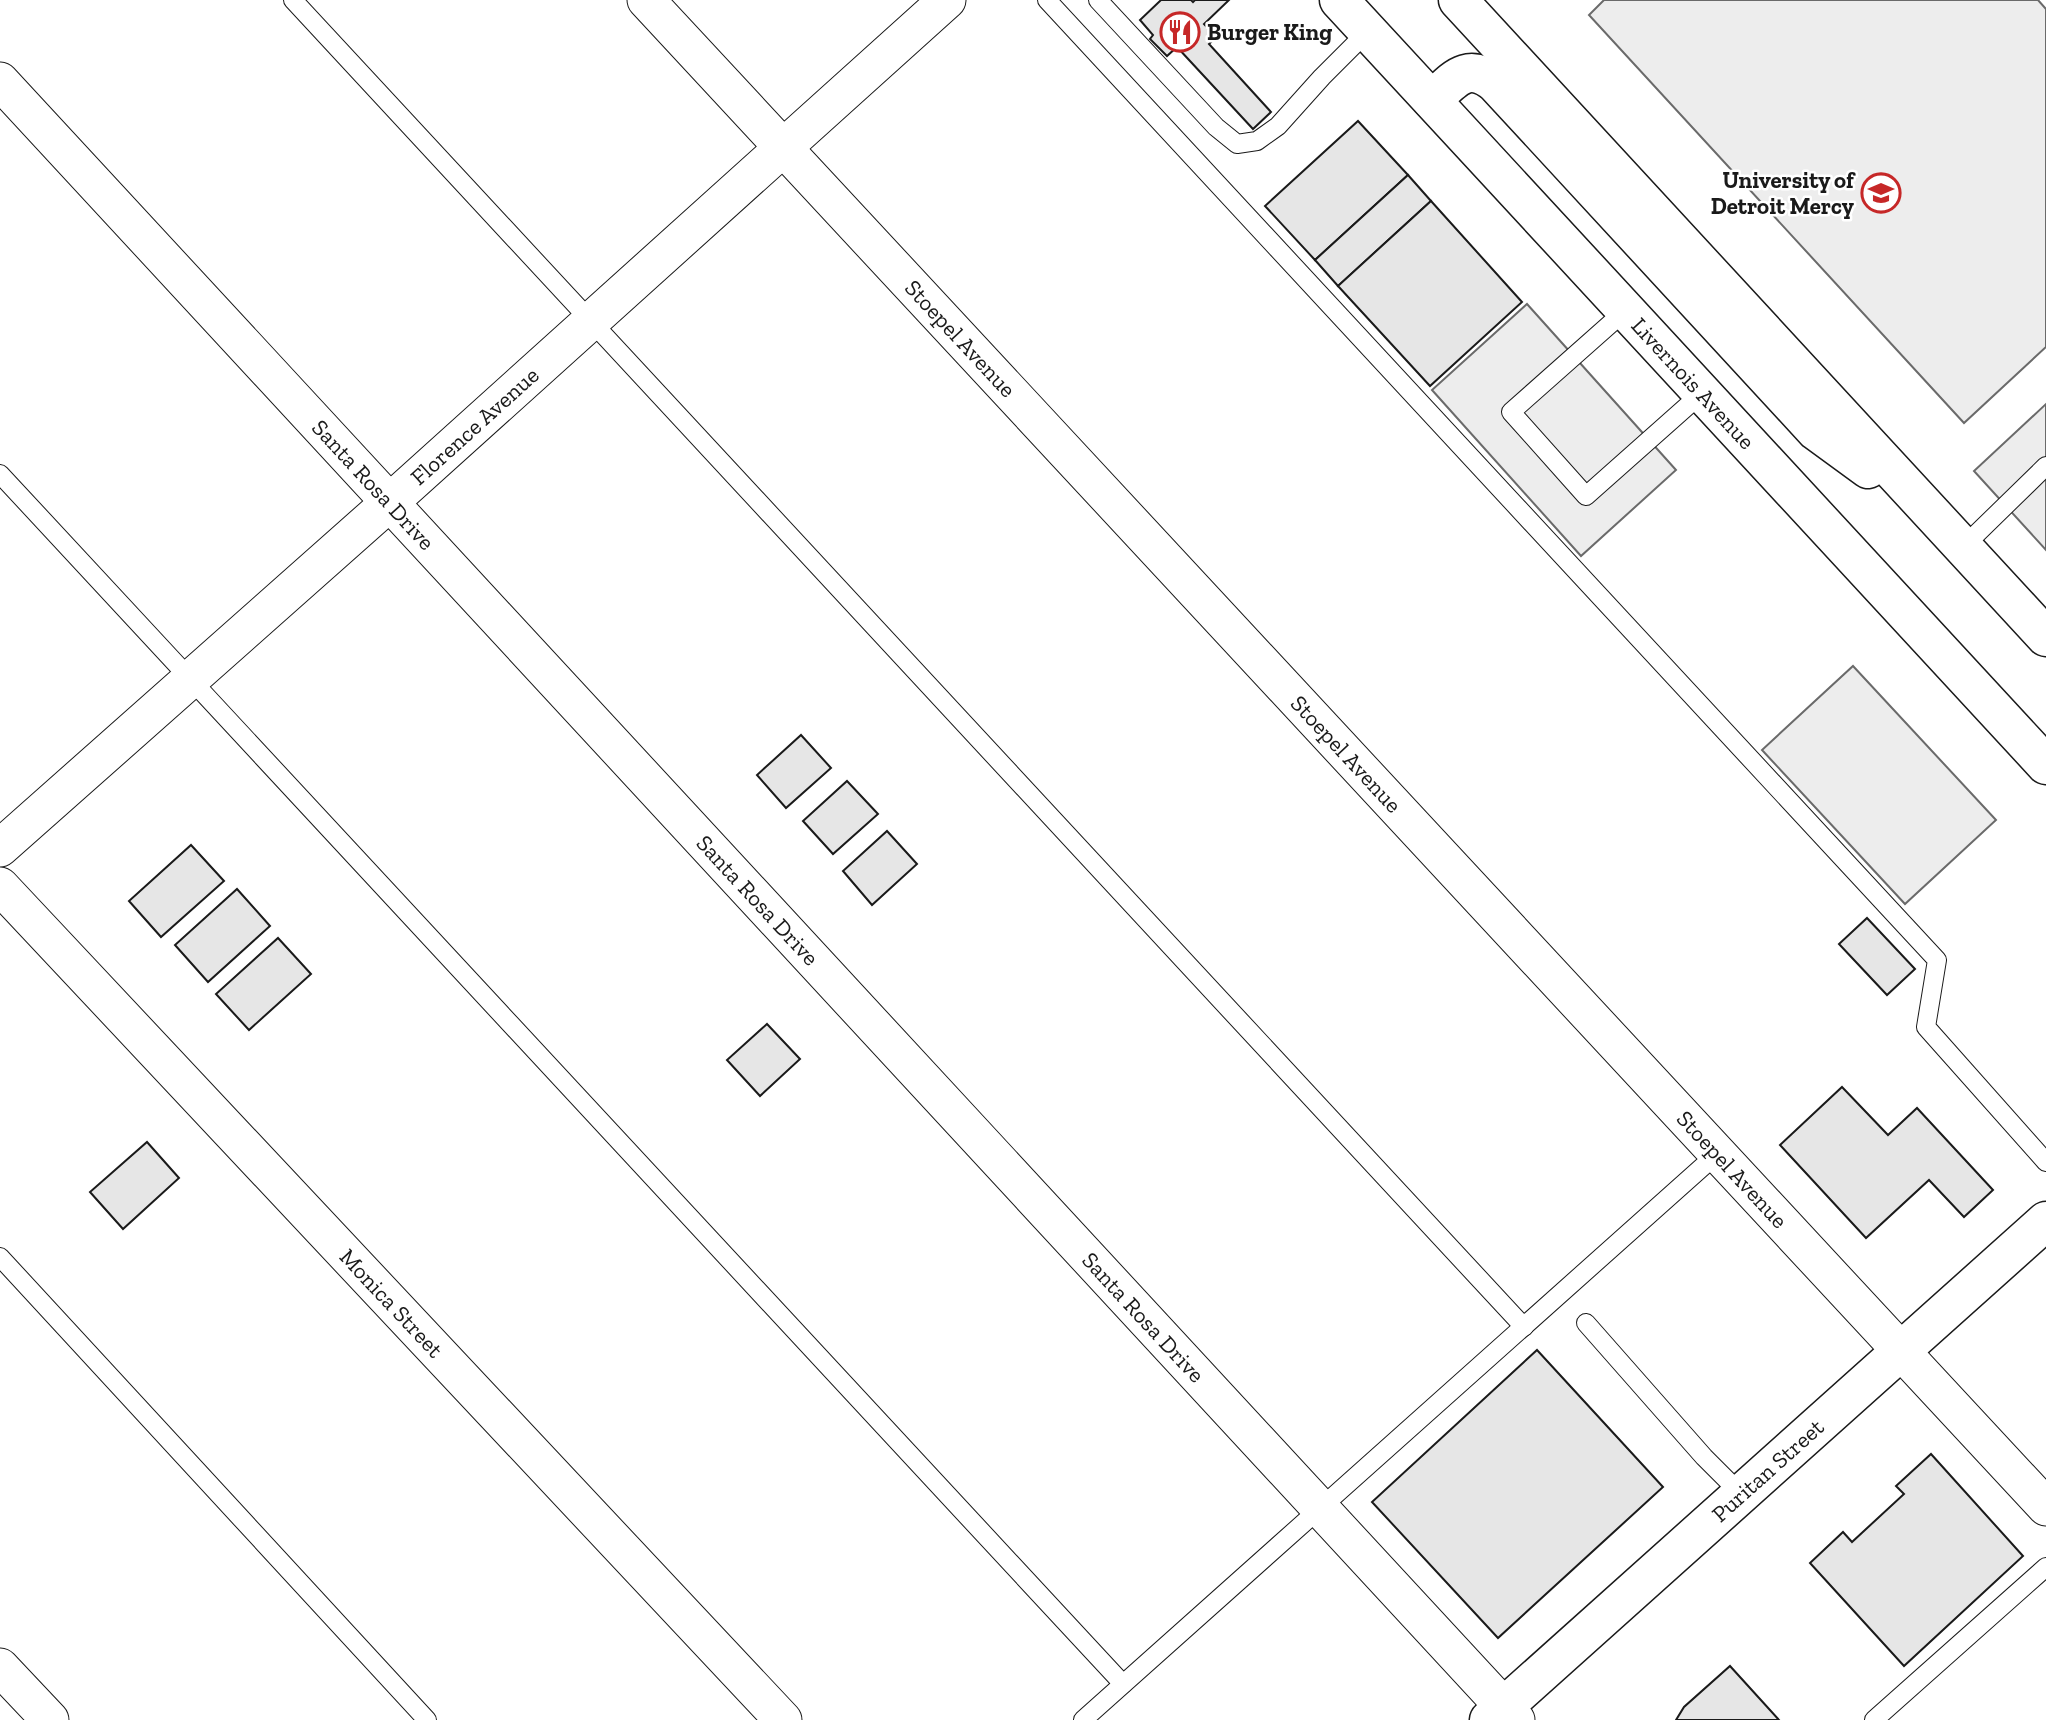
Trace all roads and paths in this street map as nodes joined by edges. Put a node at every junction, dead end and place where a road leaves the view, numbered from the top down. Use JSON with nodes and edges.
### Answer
{"nodes":[{"id":1,"x":293,"y":0,"type":"edge"},
{"id":2,"x":646,"y":0,"type":"edge"},
{"id":3,"x":947,"y":0,"type":"edge"},
{"id":4,"x":1047,"y":0,"type":"edge"},
{"id":5,"x":1098,"y":0,"type":"edge"},
{"id":6,"x":1339,"y":0,"type":"edge"},
{"id":7,"x":1458,"y":0,"type":"edge"},
{"id":8,"x":1368,"y":31,"type":"junction"},
{"id":9,"x":0,"y":81,"type":"edge"},
{"id":10,"x":1432,"y":100,"type":"junction"},
{"id":11,"x":783,"y":148,"type":"junction"},
{"id":12,"x":1626,"y":310,"type":"junction"},
{"id":13,"x":590,"y":322,"type":"junction"},
{"id":14,"x":1702,"y":393,"type":"junction"},
{"id":15,"x":2046,"y":466,"type":"edge"},
{"id":16,"x":0,"y":474,"type":"edge"},
{"id":17,"x":389,"y":503,"type":"junction"},
{"id":18,"x":1936,"y":517,"type":"junction"},
{"id":19,"x":1963,"y":547,"type":"junction"},
{"id":20,"x":2046,"y":637,"type":"edge"},
{"id":21,"x":190,"y":679,"type":"junction"},
{"id":22,"x":2046,"y":765,"type":"edge"},
{"id":23,"x":0,"y":848,"type":"edge"},
{"id":24,"x":0,"y":886,"type":"edge"},
{"id":25,"x":1718,"y":1153,"type":"junction"},
{"id":26,"x":2046,"y":1162,"type":"edge"},
{"id":27,"x":2046,"y":1221,"type":"edge"},
{"id":28,"x":0,"y":1257,"type":"edge"},
{"id":29,"x":1586,"y":1323,"type":"dead end"},
{"id":30,"x":1524,"y":1327,"type":"junction"},
{"id":31,"x":1901,"y":1350,"type":"junction"},
{"id":32,"x":1741,"y":1494,"type":"junction"},
{"id":33,"x":2046,"y":1507,"type":"edge"},
{"id":34,"x":1321,"y":1508,"type":"junction"},
{"id":35,"x":2046,"y":1567,"type":"edge"},
{"id":36,"x":0,"y":1667,"type":"edge"},
{"id":37,"x":1123,"y":1684,"type":"junction"},
{"id":38,"x":1503,"y":1716,"type":"edge"},
{"id":39,"x":1880,"y":1718,"type":"edge"},
{"id":40,"x":50,"y":1720,"type":"edge"},
{"id":41,"x":427,"y":1720,"type":"edge"},
{"id":42,"x":783,"y":1720,"type":"edge"},
{"id":43,"x":1083,"y":1720,"type":"edge"}],
"edges":[{"from":1,"to":13,"type":"lane"},
{"from":2,"to":11,"type":"street","name":"Stoepel Avenue"},
{"from":3,"to":11,"type":"street","name":"Florence Avenue"},
{"from":4,"to":26,"type":"lane"},
{"from":5,"to":8,"type":"lane"},
{"from":6,"to":8,"type":"street","name":"Livernois Avenue"},
{"from":7,"to":18,"type":"street"},
{"from":8,"to":10,"type":"street","name":"Livernois Avenue"},
{"from":9,"to":17,"type":"street","name":"Santa Rosa Drive"},
{"from":10,"to":12,"type":"street","name":"Livernois Avenue"},
{"from":10,"to":18,"type":"street"},
{"from":11,"to":13,"type":"street","name":"Florence Avenue"},
{"from":11,"to":25,"type":"street","name":"Stoepel Avenue"},
{"from":12,"to":14,"type":"street","name":"Livernois Avenue"},
{"from":12,"to":14,"type":"lane"},
{"from":13,"to":17,"type":"street","name":"Florence Avenue"},
{"from":13,"to":30,"type":"lane"},
{"from":14,"to":22,"type":"street","name":"Livernois Avenue"},
{"from":15,"to":19,"type":"lane"},
{"from":16,"to":21,"type":"lane"},
{"from":17,"to":21,"type":"street","name":"Florence Avenue"},
{"from":17,"to":34,"type":"street","name":"Santa Rosa Drive"},
{"from":18,"to":19,"type":"street"},
{"from":19,"to":20,"type":"street"},
{"from":21,"to":23,"type":"street","name":"Florence Avenue"},
{"from":21,"to":37,"type":"lane"},
{"from":24,"to":42,"type":"street","name":"Monica Street"},
{"from":25,"to":30,"type":"lane"},
{"from":25,"to":31,"type":"street","name":"Stoepel Avenue"},
{"from":27,"to":31,"type":"street","name":"Puritan Street"},
{"from":28,"to":41,"type":"lane"},
{"from":29,"to":32,"type":"lane"},
{"from":30,"to":34,"type":"lane"},
{"from":31,"to":32,"type":"street","name":"Puritan Street"},
{"from":31,"to":33,"type":"street","name":"Stoepel Avenue"},
{"from":32,"to":38,"type":"street","name":"Puritan Street"},
{"from":34,"to":37,"type":"lane"},
{"from":34,"to":38,"type":"street","name":"Santa Rosa Drive"},
{"from":35,"to":39,"type":"lane"},
{"from":36,"to":40,"type":"street"},
{"from":37,"to":43,"type":"lane"}]}
